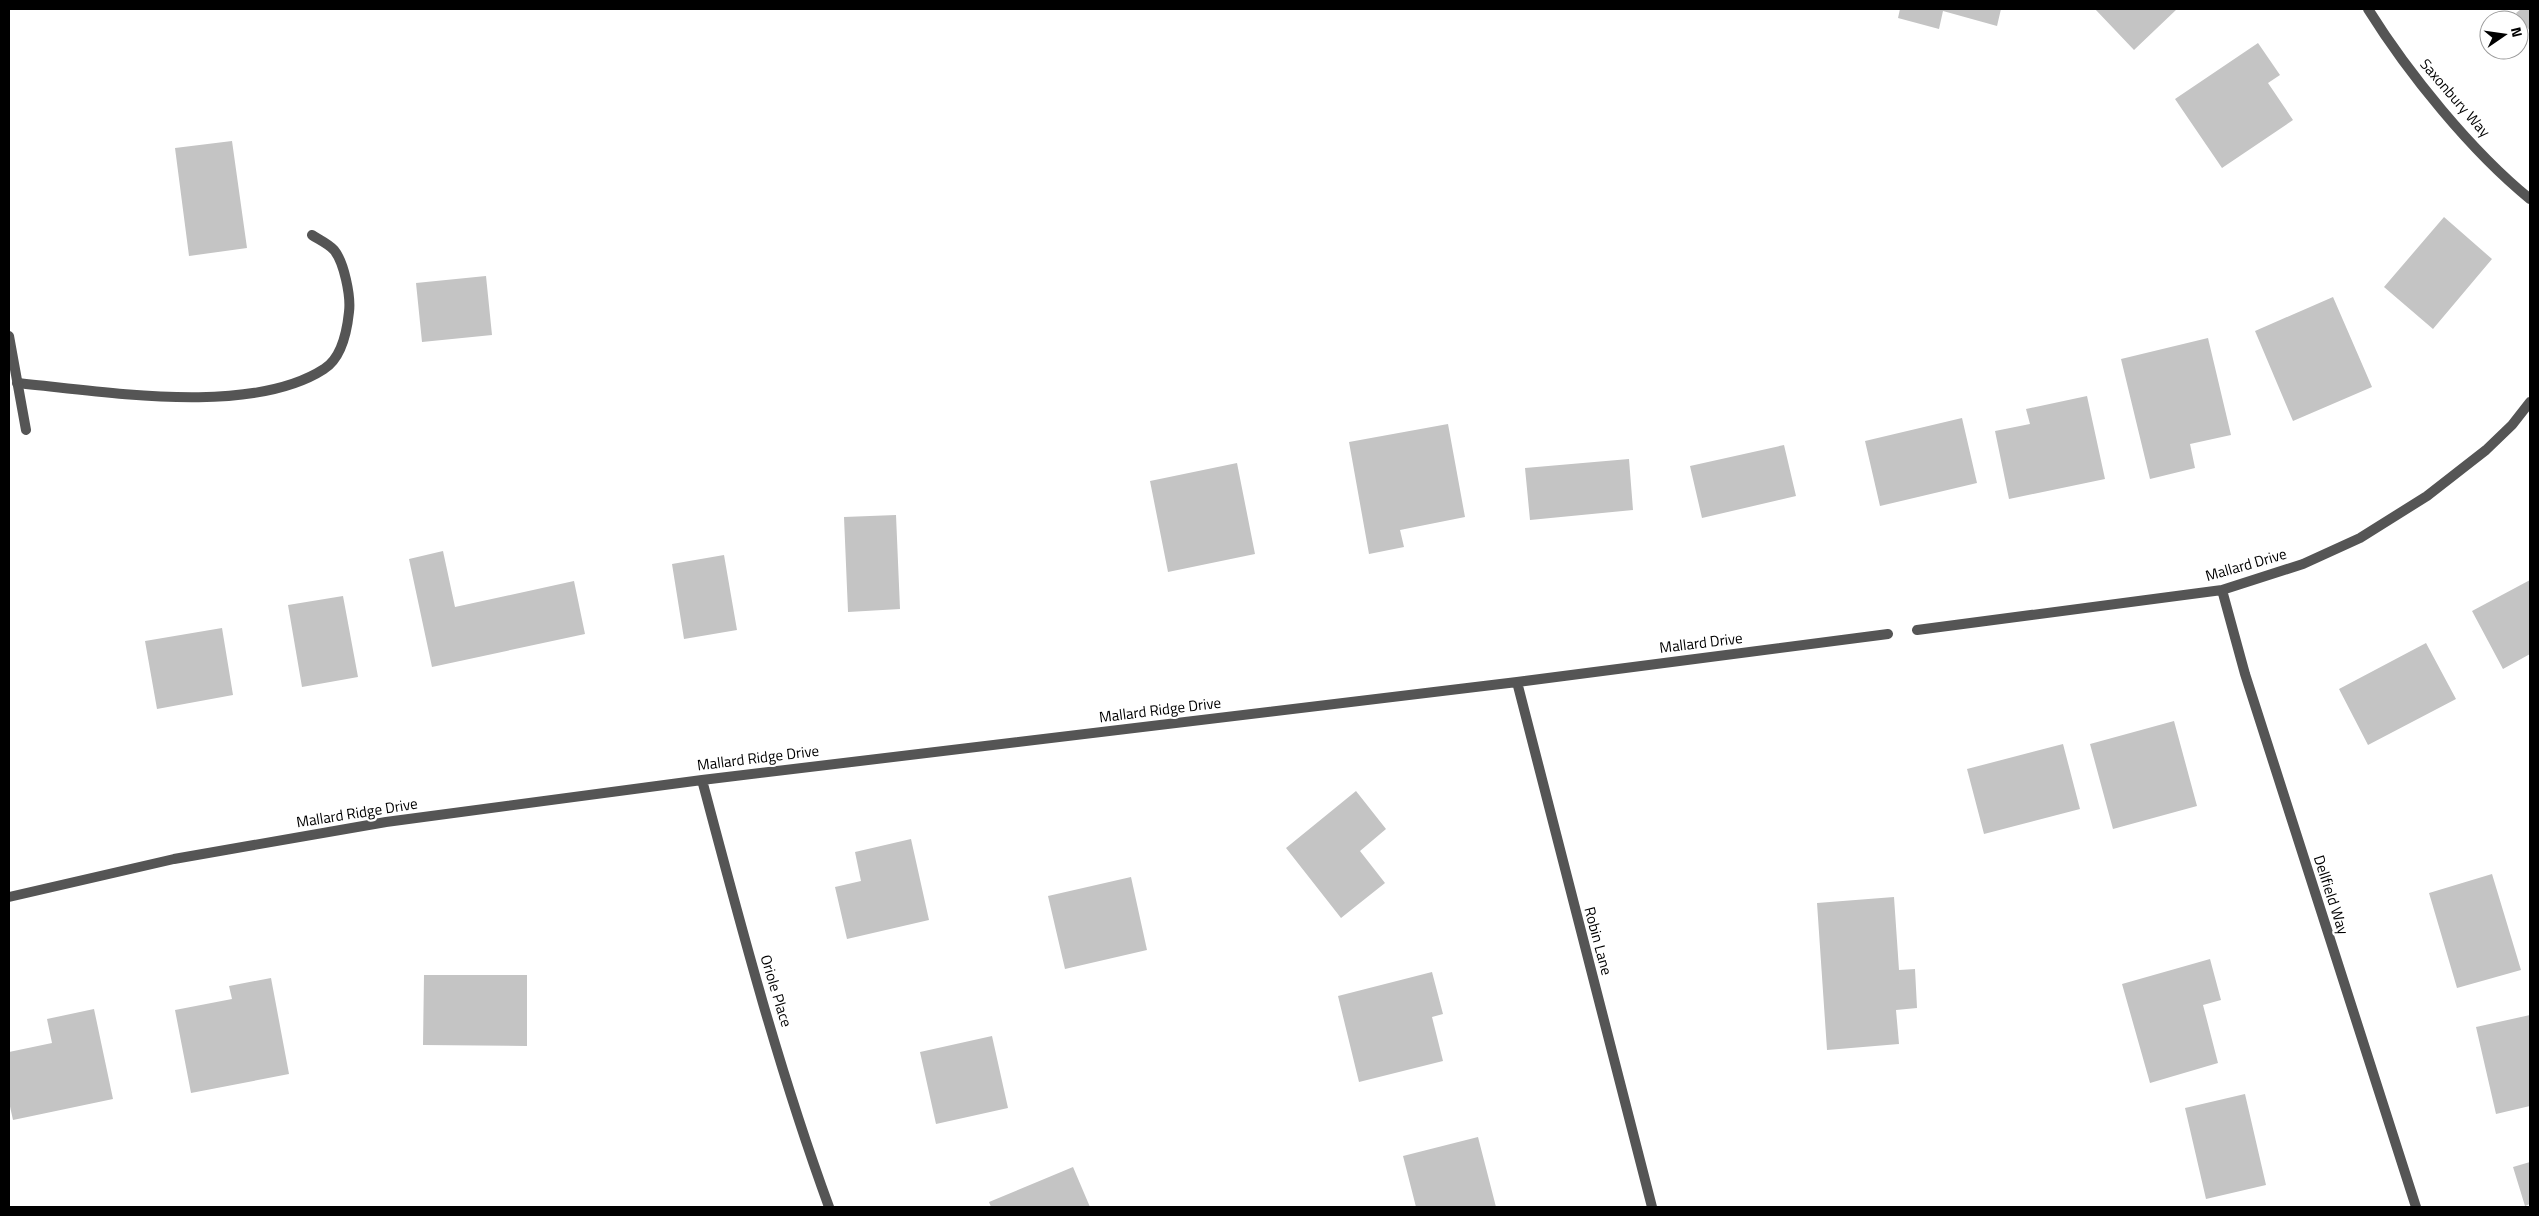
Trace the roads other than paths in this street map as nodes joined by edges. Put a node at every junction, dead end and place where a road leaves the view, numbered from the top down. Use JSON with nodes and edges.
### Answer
{"nodes":[{"id":1,"x":2368,"y":9,"type":"edge"},
{"id":2,"x":2530,"y":199,"type":"edge"},
{"id":3,"x":312,"y":235,"type":"dead end"},
{"id":4,"x":9,"y":336,"type":"edge"},
{"id":5,"x":18,"y":383,"type":"junction"},
{"id":6,"x":2530,"y":402,"type":"edge"},
{"id":7,"x":26,"y":430,"type":"dead end"},
{"id":8,"x":2222,"y":590,"type":"junction"},
{"id":9,"x":1917,"y":630,"type":"dead end"},
{"id":10,"x":1888,"y":634,"type":"dead end"},
{"id":11,"x":1517,"y":682,"type":"junction"},
{"id":12,"x":702,"y":780,"type":"junction"},
{"id":13,"x":9,"y":897,"type":"edge"},
{"id":14,"x":829,"y":1207,"type":"edge"},
{"id":15,"x":1652,"y":1207,"type":"edge"},
{"id":16,"x":2416,"y":1207,"type":"edge"}],
"edges":[{"from":1,"to":2,"type":"street","name":"Saxonbury Way"},
{"from":3,"to":5,"type":"street"},
{"from":4,"to":5,"type":"street"},
{"from":5,"to":7,"type":"street"},
{"from":6,"to":8,"type":"street","name":"Mallard Drive"},
{"from":8,"to":9,"type":"street","name":"Mallard Drive"},
{"from":8,"to":16,"type":"street","name":"Dellfield Way"},
{"from":10,"to":11,"type":"street","name":"Mallard Drive"},
{"from":11,"to":12,"type":"street","name":"Mallard Ridge Drive"},
{"from":11,"to":15,"type":"street","name":"Robin Lane"},
{"from":12,"to":13,"type":"street","name":"Mallard Ridge Drive"},
{"from":12,"to":14,"type":"street","name":"Oriole Place"}]}
